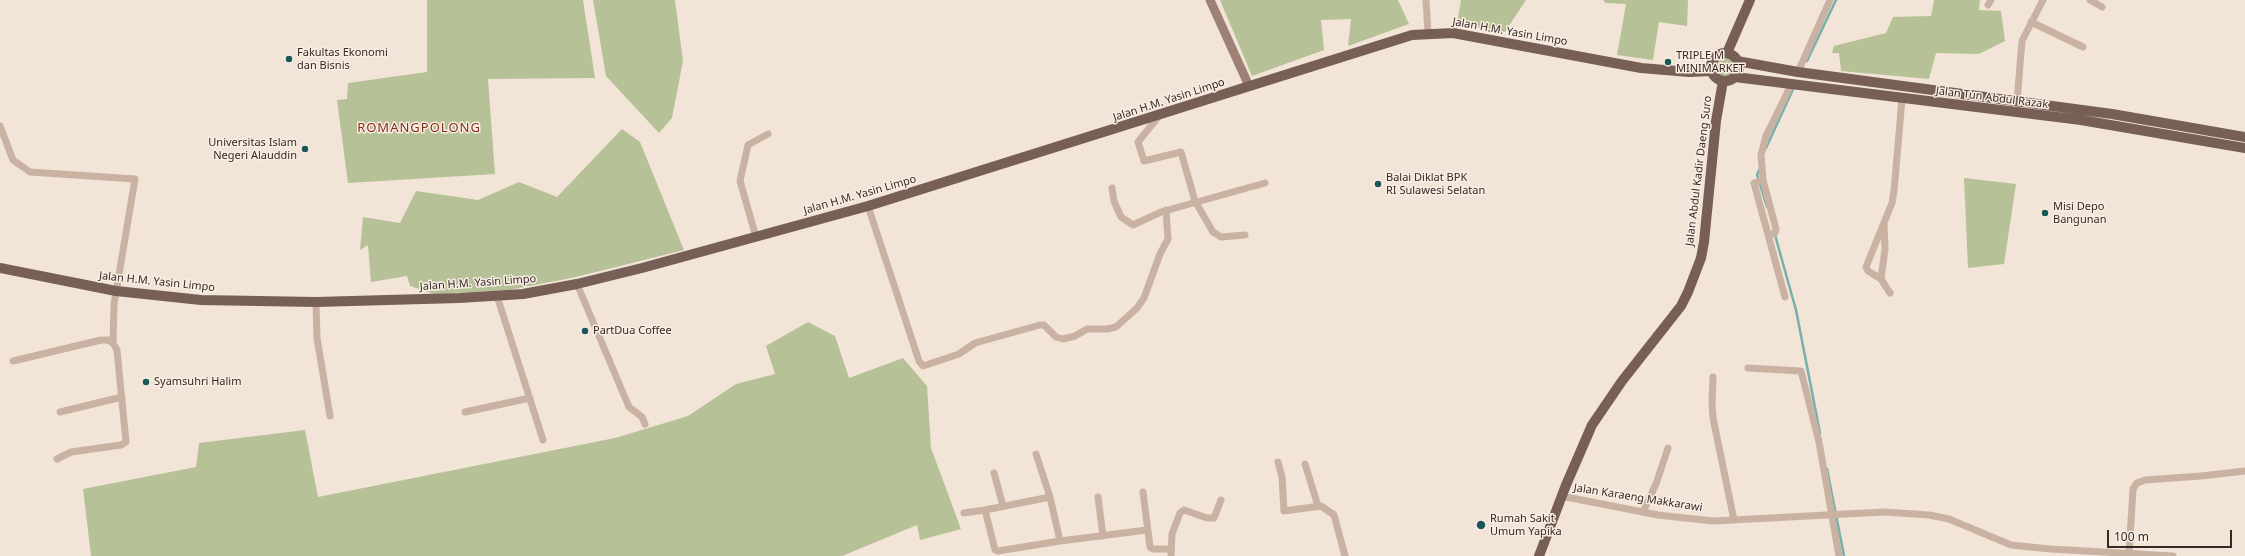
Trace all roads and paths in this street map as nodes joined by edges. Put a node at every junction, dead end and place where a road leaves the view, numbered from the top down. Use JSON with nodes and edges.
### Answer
{"nodes":[{"id":1,"x":1210,"y":0,"type":"edge"},
{"id":2,"x":1426,"y":0,"type":"edge"},
{"id":3,"x":1750,"y":0,"type":"edge"},
{"id":4,"x":1830,"y":0,"type":"edge"},
{"id":5,"x":2043,"y":0,"type":"edge"},
{"id":6,"x":2090,"y":0,"type":"edge"},
{"id":7,"x":2102,"y":7,"type":"dead end"},
{"id":8,"x":2031,"y":22,"type":"junction"},
{"id":9,"x":1428,"y":33,"type":"junction"},
{"id":10,"x":2083,"y":47,"type":"dead end"},
{"id":11,"x":1727,"y":53,"type":"junction"},
{"id":12,"x":1738,"y":61,"type":"junction"},
{"id":13,"x":1711,"y":71,"type":"junction"},
{"id":14,"x":1798,"y":72,"type":"junction"},
{"id":15,"x":1735,"y":77,"type":"junction"},
{"id":16,"x":1722,"y":81,"type":"junction"},
{"id":17,"x":1792,"y":83,"type":"junction"},
{"id":18,"x":1249,"y":86,"type":"junction"},
{"id":19,"x":1914,"y":87,"type":"junction"},
{"id":20,"x":1906,"y":99,"type":"junction"},
{"id":21,"x":2016,"y":101,"type":"junction"},
{"id":22,"x":1159,"y":116,"type":"junction"},
{"id":23,"x":2126,"y":116,"type":"junction"},
{"id":24,"x":0,"y":126,"type":"edge"},
{"id":25,"x":2124,"y":127,"type":"junction"},
{"id":26,"x":768,"y":134,"type":"dead end"},
{"id":27,"x":2245,"y":138,"type":"edge"},
{"id":28,"x":2245,"y":148,"type":"edge"},
{"id":29,"x":1265,"y":183,"type":"dead end"},
{"id":30,"x":1112,"y":188,"type":"dead end"},
{"id":31,"x":1195,"y":201,"type":"junction"},
{"id":32,"x":868,"y":206,"type":"junction"},
{"id":33,"x":1166,"y":210,"type":"junction"},
{"id":34,"x":1884,"y":222,"type":"junction"},
{"id":35,"x":1245,"y":235,"type":"dead end"},
{"id":36,"x":756,"y":237,"type":"junction"},
{"id":37,"x":0,"y":268,"type":"edge"},
{"id":38,"x":1881,"y":279,"type":"junction"},
{"id":39,"x":577,"y":284,"type":"junction"},
{"id":40,"x":116,"y":291,"type":"junction"},
{"id":41,"x":1890,"y":294,"type":"dead end"},
{"id":42,"x":497,"y":296,"type":"junction"},
{"id":43,"x":1785,"y":297,"type":"dead end"},
{"id":44,"x":316,"y":302,"type":"junction"},
{"id":45,"x":113,"y":343,"type":"junction"},
{"id":46,"x":13,"y":361,"type":"dead end"},
{"id":47,"x":1748,"y":368,"type":"dead end"},
{"id":48,"x":1713,"y":377,"type":"dead end"},
{"id":49,"x":122,"y":397,"type":"junction"},
{"id":50,"x":530,"y":398,"type":"junction"},
{"id":51,"x":60,"y":412,"type":"dead end"},
{"id":52,"x":464,"y":412,"type":"dead end"},
{"id":53,"x":330,"y":416,"type":"dead end"},
{"id":54,"x":645,"y":424,"type":"dead end"},
{"id":55,"x":543,"y":440,"type":"dead end"},
{"id":56,"x":1668,"y":448,"type":"dead end"},
{"id":57,"x":1036,"y":454,"type":"dead end"},
{"id":58,"x":57,"y":459,"type":"dead end"},
{"id":59,"x":1278,"y":462,"type":"dead end"},
{"id":60,"x":1305,"y":464,"type":"dead end"},
{"id":61,"x":2245,"y":470,"type":"edge"},
{"id":62,"x":994,"y":473,"type":"dead end"},
{"id":63,"x":1143,"y":492,"type":"dead end"},
{"id":64,"x":1561,"y":496,"type":"junction"},
{"id":65,"x":1050,"y":497,"type":"junction"},
{"id":66,"x":1098,"y":497,"type":"dead end"},
{"id":67,"x":1221,"y":500,"type":"dead end"},
{"id":68,"x":1003,"y":506,"type":"junction"},
{"id":69,"x":1318,"y":506,"type":"junction"},
{"id":70,"x":985,"y":510,"type":"junction"},
{"id":71,"x":1643,"y":512,"type":"junction"},
{"id":72,"x":964,"y":514,"type":"dead end"},
{"id":73,"x":1835,"y":515,"type":"junction"},
{"id":74,"x":1734,"y":520,"type":"junction"},
{"id":75,"x":1147,"y":530,"type":"junction"},
{"id":76,"x":1103,"y":536,"type":"junction"},
{"id":77,"x":1060,"y":541,"type":"junction"},
{"id":78,"x":1170,"y":553,"type":"edge"},
{"id":79,"x":2089,"y":554,"type":"edge"},
{"id":80,"x":2129,"y":554,"type":"junction"},
{"id":81,"x":1345,"y":556,"type":"edge"},
{"id":82,"x":1539,"y":556,"type":"edge"},
{"id":83,"x":1839,"y":556,"type":"edge"},
{"id":84,"x":2172,"y":556,"type":"edge"}],
"edges":[{"from":1,"to":18,"type":"street"},
{"from":2,"to":9,"type":"street"},
{"from":3,"to":11,"type":"main road"},
{"from":4,"to":14,"type":"street"},
{"from":5,"to":8,"type":"street"},
{"from":6,"to":7,"type":"street"},
{"from":8,"to":10,"type":"street"},
{"from":8,"to":21,"type":"street"},
{"from":9,"to":13,"type":"main road","name":"Jalan H.M. Yasin Limpo"},
{"from":9,"to":18,"type":"main road","name":"Jalan H.M. Yasin Limpo"},
{"from":11,"to":12,"type":"main road"},
{"from":11,"to":13,"type":"main road"},
{"from":12,"to":14,"type":"main road","name":"Jalan Tun Abdul Razak"},
{"from":12,"to":15,"type":"main road"},
{"from":13,"to":16,"type":"main road"},
{"from":14,"to":19,"type":"main road","name":"Jalan Tun Abdul Razak"},
{"from":15,"to":16,"type":"main road"},
{"from":15,"to":17,"type":"main road","name":"Jalan Tun Abdul Razak"},
{"from":16,"to":64,"type":"main road","name":"Jalan Abdul Kadir Daeng Suro"},
{"from":17,"to":20,"type":"main road","name":"Jalan Tun Abdul Razak"},
{"from":17,"to":43,"type":"street"},
{"from":18,"to":22,"type":"main road","name":"Jalan H.M. Yasin Limpo"},
{"from":19,"to":20,"type":"main road"},
{"from":19,"to":21,"type":"main road","name":"Jalan Tun Abdul Razak"},
{"from":20,"to":25,"type":"main road","name":"Jalan Tun Abdul Razak"},
{"from":20,"to":34,"type":"street"},
{"from":21,"to":23,"type":"main road","name":"Jalan Tun Abdul Razak"},
{"from":22,"to":31,"type":"street"},
{"from":22,"to":32,"type":"main road","name":"Jalan H.M. Yasin Limpo"},
{"from":23,"to":25,"type":"main road"},
{"from":23,"to":27,"type":"main road","name":"Jalan Tun Abdul Razak"},
{"from":24,"to":40,"type":"street"},
{"from":25,"to":28,"type":"main road","name":"Jalan Tun Abdul Razak"},
{"from":26,"to":36,"type":"street"},
{"from":29,"to":31,"type":"street"},
{"from":30,"to":33,"type":"street"},
{"from":31,"to":33,"type":"street"},
{"from":31,"to":35,"type":"street"},
{"from":32,"to":33,"type":"street"},
{"from":32,"to":36,"type":"main road","name":"Jalan H.M. Yasin Limpo"},
{"from":34,"to":38,"type":"street"},
{"from":34,"to":38,"type":"street"},
{"from":36,"to":39,"type":"main road","name":"Jalan H.M. Yasin Limpo"},
{"from":37,"to":40,"type":"main road","name":"Jalan H.M. Yasin Limpo"},
{"from":38,"to":41,"type":"street"},
{"from":39,"to":42,"type":"main road","name":"Jalan H.M. Yasin Limpo"},
{"from":39,"to":54,"type":"street"},
{"from":40,"to":44,"type":"main road","name":"Jalan H.M. Yasin Limpo"},
{"from":40,"to":45,"type":"street"},
{"from":42,"to":44,"type":"main road","name":"Jalan H.M. Yasin Limpo"},
{"from":42,"to":50,"type":"street"},
{"from":44,"to":53,"type":"street"},
{"from":45,"to":46,"type":"street"},
{"from":45,"to":49,"type":"street"},
{"from":47,"to":73,"type":"street"},
{"from":48,"to":74,"type":"street"},
{"from":49,"to":51,"type":"street"},
{"from":49,"to":58,"type":"street"},
{"from":50,"to":52,"type":"street"},
{"from":50,"to":55,"type":"street"},
{"from":56,"to":71,"type":"street"},
{"from":57,"to":65,"type":"street"},
{"from":59,"to":69,"type":"street"},
{"from":60,"to":69,"type":"street"},
{"from":61,"to":80,"type":"street"},
{"from":62,"to":68,"type":"street"},
{"from":63,"to":75,"type":"street"},
{"from":64,"to":71,"type":"street","name":"Jalan Karaeng Makkarawi"},
{"from":64,"to":82,"type":"main road","name":"Jalan Abdul Kadir Daeng Suro"},
{"from":65,"to":68,"type":"street"},
{"from":65,"to":77,"type":"street"},
{"from":66,"to":76,"type":"street"},
{"from":67,"to":78,"type":"street"},
{"from":68,"to":70,"type":"street"},
{"from":69,"to":81,"type":"street"},
{"from":70,"to":72,"type":"street"},
{"from":70,"to":77,"type":"street"},
{"from":71,"to":74,"type":"street","name":"Jalan Karaeng Makkarawi"},
{"from":73,"to":74,"type":"street","name":"Jalan Karaeng Makkarawi"},
{"from":73,"to":79,"type":"street","name":"Jalan Karaeng Makkarawi"},
{"from":73,"to":83,"type":"street"},
{"from":75,"to":76,"type":"street"},
{"from":75,"to":78,"type":"street"},
{"from":76,"to":77,"type":"street"},
{"from":79,"to":80,"type":"street","name":"Jalan Karaeng Makkarawi"},
{"from":80,"to":84,"type":"street","name":"Jalan Karaeng Makkarawi"}]}
